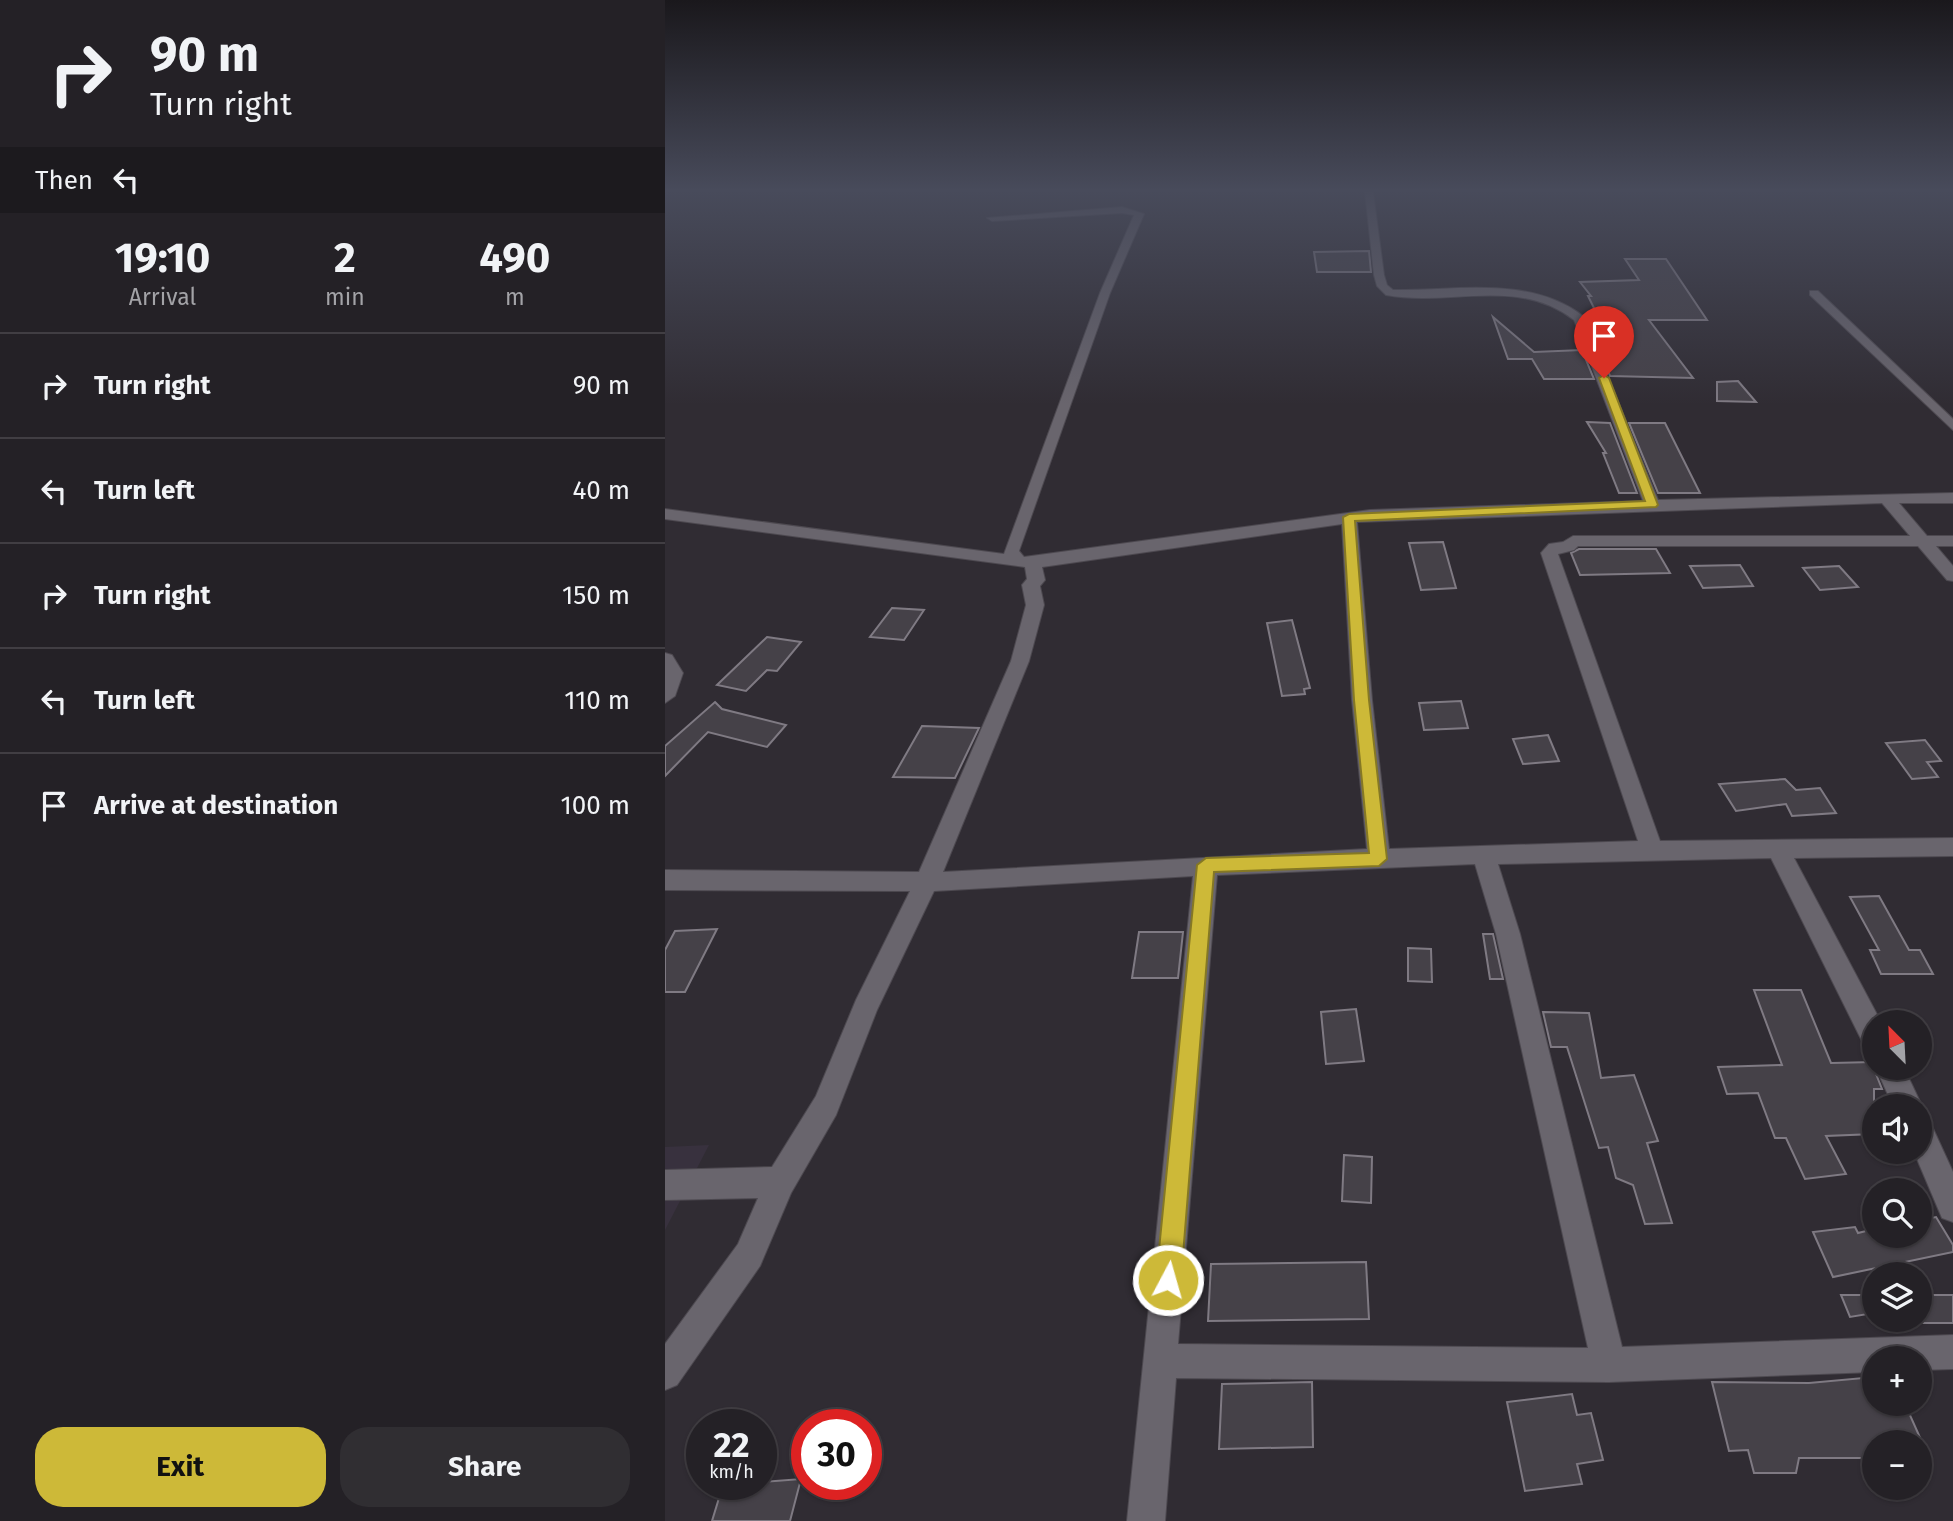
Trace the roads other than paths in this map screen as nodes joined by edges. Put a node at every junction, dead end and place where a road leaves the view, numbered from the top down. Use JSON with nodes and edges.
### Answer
{"nodes":[{"id":1,"x":1118,"y":263,"type":"edge"},
{"id":2,"x":1378,"y":263,"type":"edge"},
{"id":3,"x":1814,"y":293,"type":"dead end"},
{"id":4,"x":1953,"y":426,"type":"edge"},
{"id":5,"x":1953,"y":498,"type":"edge"},
{"id":6,"x":1887,"y":499,"type":"junction"},
{"id":7,"x":1652,"y":505,"type":"junction"},
{"id":8,"x":665,"y":514,"type":"edge"},
{"id":9,"x":1349,"y":517,"type":"junction"},
{"id":10,"x":1922,"y":541,"type":"junction"},
{"id":11,"x":1953,"y":541,"type":"edge"},
{"id":12,"x":1026,"y":562,"type":"junction"},
{"id":13,"x":1953,"y":576,"type":"edge"},
{"id":14,"x":665,"y":659,"type":"edge"},
{"id":15,"x":665,"y":696,"type":"edge"},
{"id":16,"x":1953,"y":847,"type":"edge"},
{"id":17,"x":1778,"y":848,"type":"junction"},
{"id":18,"x":1652,"y":850,"type":"junction"},
{"id":19,"x":1486,"y":858,"type":"junction"},
{"id":20,"x":1379,"y":859,"type":"junction"},
{"id":21,"x":1206,"y":865,"type":"junction"},
{"id":22,"x":665,"y":880,"type":"edge"},
{"id":23,"x":927,"y":883,"type":"junction"},
{"id":24,"x":1862,"y":1012,"type":"edge"},
{"id":25,"x":1932,"y":1159,"type":"edge"},
{"id":26,"x":779,"y":1182,"type":"junction"},
{"id":27,"x":665,"y":1185,"type":"edge"},
{"id":28,"x":1953,"y":1207,"type":"edge"},
{"id":29,"x":1953,"y":1352,"type":"edge"},
{"id":30,"x":1160,"y":1361,"type":"junction"},
{"id":31,"x":1609,"y":1365,"type":"junction"},
{"id":32,"x":665,"y":1373,"type":"edge"},
{"id":33,"x":1146,"y":1521,"type":"edge"}],
"edges":[{"from":1,"to":12,"type":"street"},
{"from":2,"to":7,"type":"street"},
{"from":3,"to":4,"type":"street"},
{"from":5,"to":6,"type":"street"},
{"from":6,"to":7,"type":"street"},
{"from":6,"to":10,"type":"street"},
{"from":7,"to":9,"type":"street"},
{"from":8,"to":12,"type":"street"},
{"from":9,"to":12,"type":"street"},
{"from":9,"to":20,"type":"street"},
{"from":10,"to":11,"type":"street"},
{"from":10,"to":13,"type":"street"},
{"from":10,"to":18,"type":"street"},
{"from":12,"to":23,"type":"street"},
{"from":14,"to":15,"type":"street"},
{"from":16,"to":17,"type":"street"},
{"from":17,"to":18,"type":"street"},
{"from":17,"to":24,"type":"street"},
{"from":18,"to":19,"type":"street"},
{"from":19,"to":20,"type":"street"},
{"from":19,"to":31,"type":"street"},
{"from":20,"to":21,"type":"street"},
{"from":21,"to":23,"type":"street"},
{"from":21,"to":30,"type":"street"},
{"from":22,"to":23,"type":"street"},
{"from":23,"to":26,"type":"street"},
{"from":25,"to":28,"type":"street"},
{"from":26,"to":27,"type":"street"},
{"from":26,"to":32,"type":"street"},
{"from":29,"to":31,"type":"street"},
{"from":30,"to":31,"type":"street"},
{"from":30,"to":33,"type":"street"}]}
